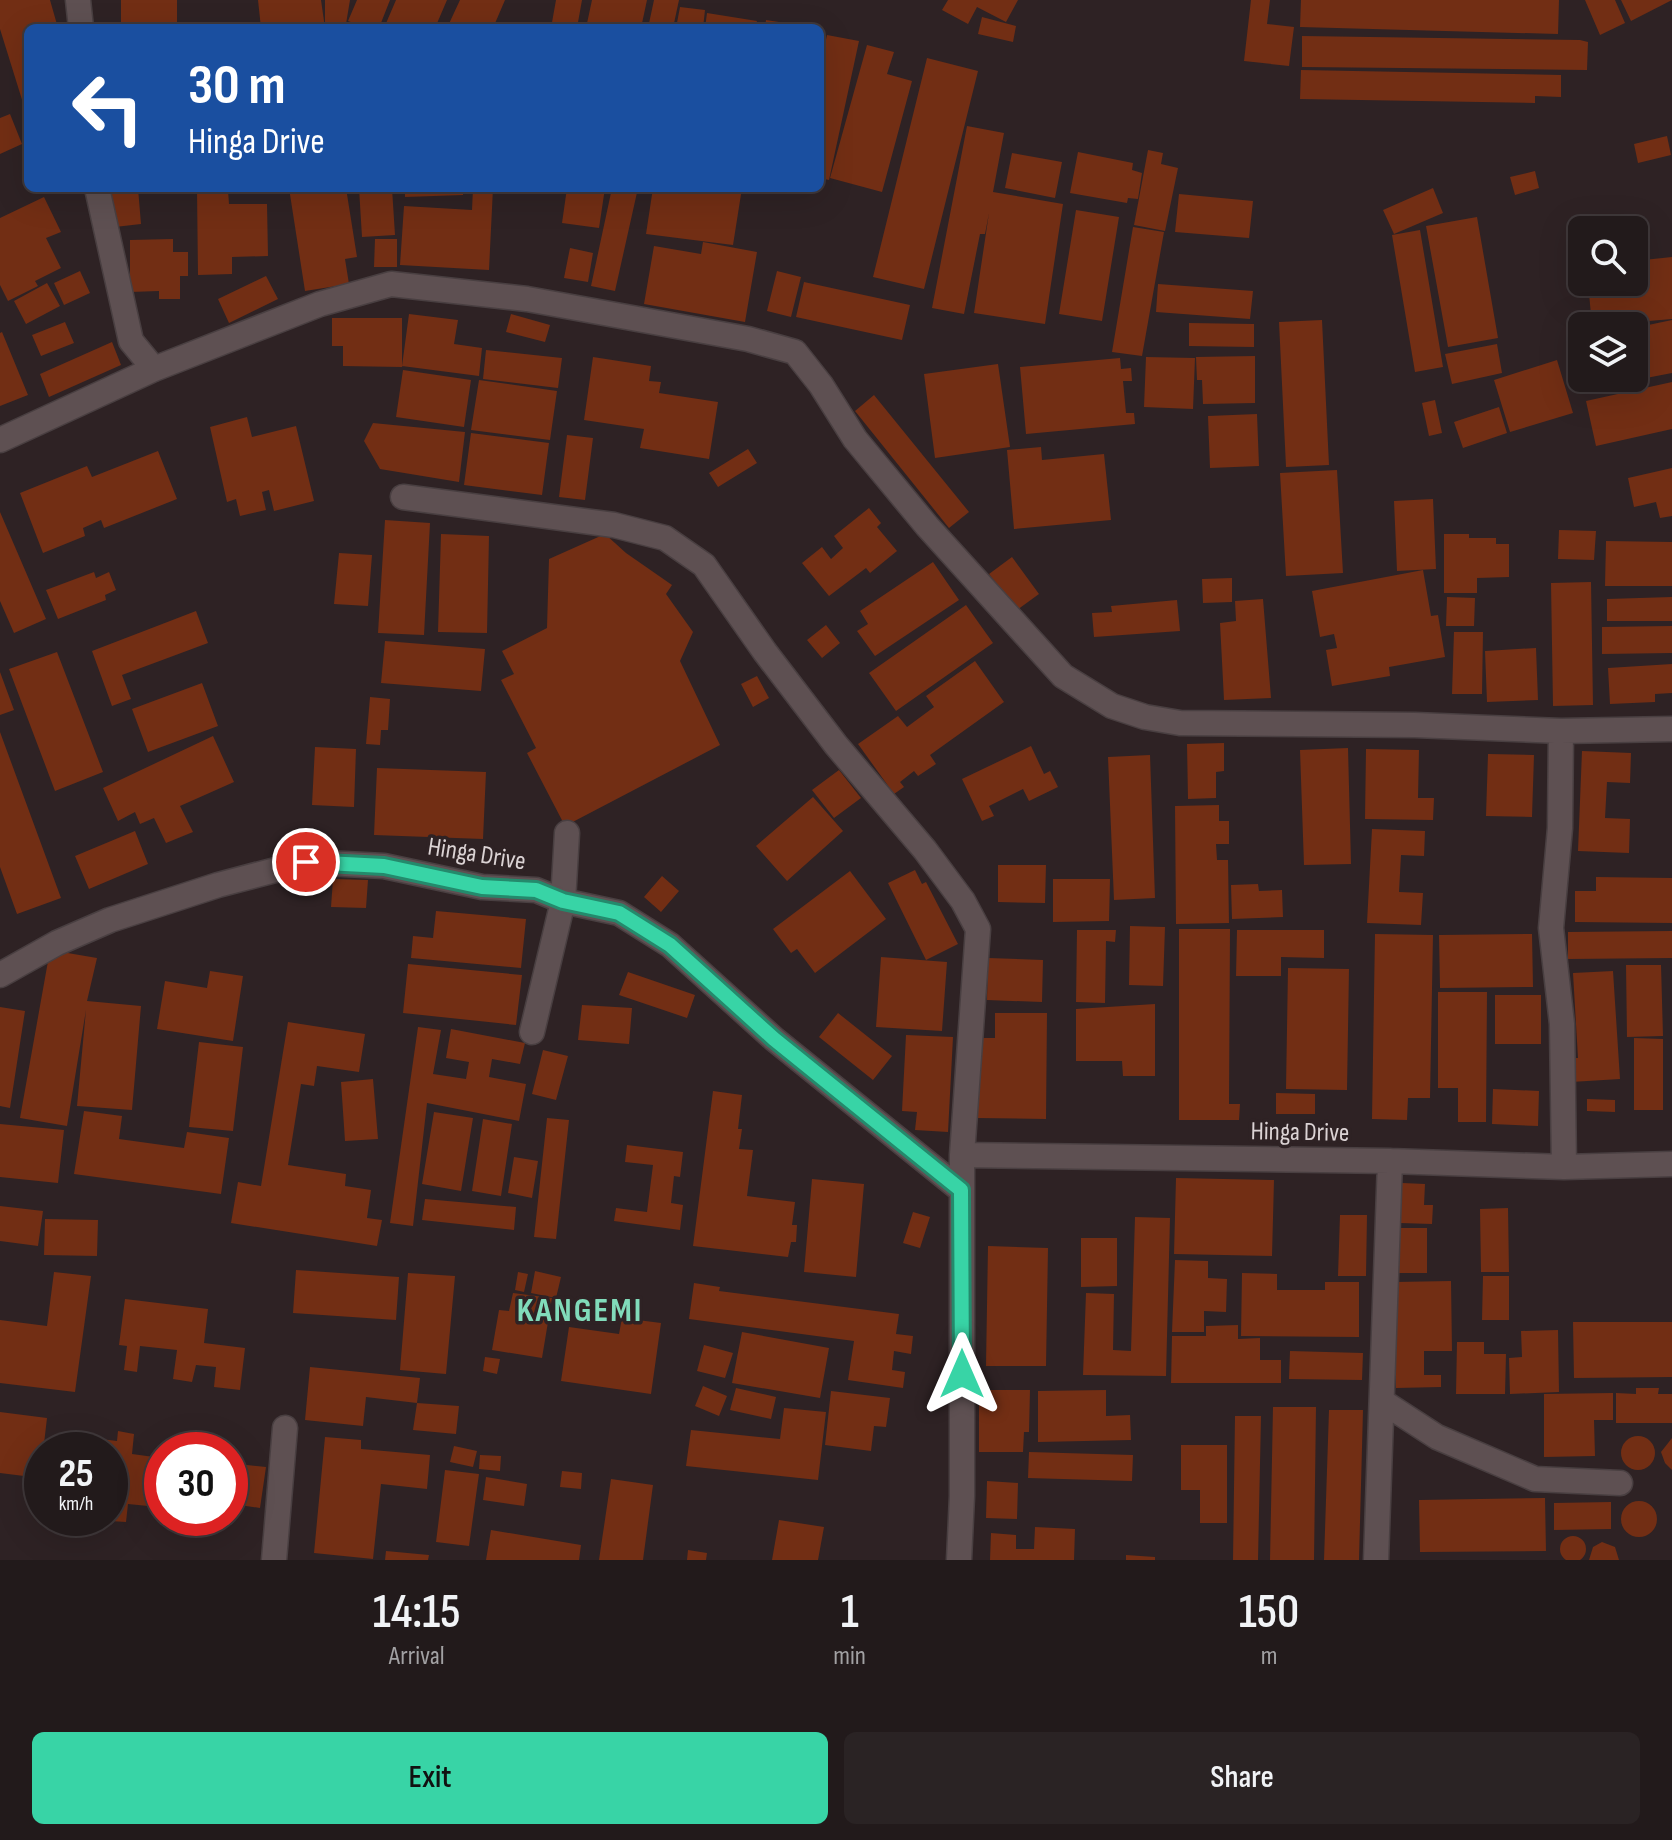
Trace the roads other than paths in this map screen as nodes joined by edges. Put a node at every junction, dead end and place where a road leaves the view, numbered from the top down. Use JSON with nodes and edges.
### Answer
{"nodes":[{"id":1,"x":78,"y":0,"type":"edge"},
{"id":2,"x":81,"y":24,"type":"edge"},
{"id":3,"x":98,"y":192,"type":"edge"},
{"id":4,"x":154,"y":369,"type":"junction"},
{"id":5,"x":0,"y":440,"type":"edge"},
{"id":6,"x":403,"y":497,"type":"dead end"},
{"id":7,"x":1672,"y":729,"type":"edge"},
{"id":8,"x":1561,"y":731,"type":"junction"},
{"id":9,"x":567,"y":833,"type":"dead end"},
{"id":10,"x":563,"y":901,"type":"junction"},
{"id":11,"x":0,"y":975,"type":"edge"},
{"id":12,"x":532,"y":1032,"type":"dead end"},
{"id":13,"x":962,"y":1155,"type":"junction"},
{"id":14,"x":1390,"y":1161,"type":"junction"},
{"id":15,"x":1672,"y":1164,"type":"edge"},
{"id":16,"x":1564,"y":1167,"type":"junction"},
{"id":17,"x":961,"y":1190,"type":"junction"},
{"id":18,"x":1383,"y":1402,"type":"junction"},
{"id":19,"x":285,"y":1428,"type":"dead end"},
{"id":20,"x":1620,"y":1483,"type":"dead end"},
{"id":21,"x":274,"y":1560,"type":"edge"},
{"id":22,"x":959,"y":1560,"type":"edge"},
{"id":23,"x":1376,"y":1560,"type":"edge"}],
"edges":[{"from":1,"to":2,"type":"street"},
{"from":3,"to":4,"type":"street"},
{"from":4,"to":5,"type":"street"},
{"from":4,"to":8,"type":"street"},
{"from":6,"to":13,"type":"street"},
{"from":7,"to":8,"type":"street"},
{"from":8,"to":16,"type":"street"},
{"from":9,"to":10,"type":"street"},
{"from":10,"to":11,"type":"street","name":"Hinga Drive"},
{"from":10,"to":12,"type":"street"},
{"from":10,"to":17,"type":"street","name":"Hinga Drive"},
{"from":13,"to":14,"type":"street","name":"Hinga Drive"},
{"from":13,"to":17,"type":"street"},
{"from":14,"to":16,"type":"street","name":"Hinga Drive"},
{"from":14,"to":18,"type":"street"},
{"from":15,"to":16,"type":"street","name":"Hinga Drive"},
{"from":17,"to":22,"type":"street"},
{"from":18,"to":20,"type":"street"},
{"from":18,"to":23,"type":"street"},
{"from":19,"to":21,"type":"street"}]}
